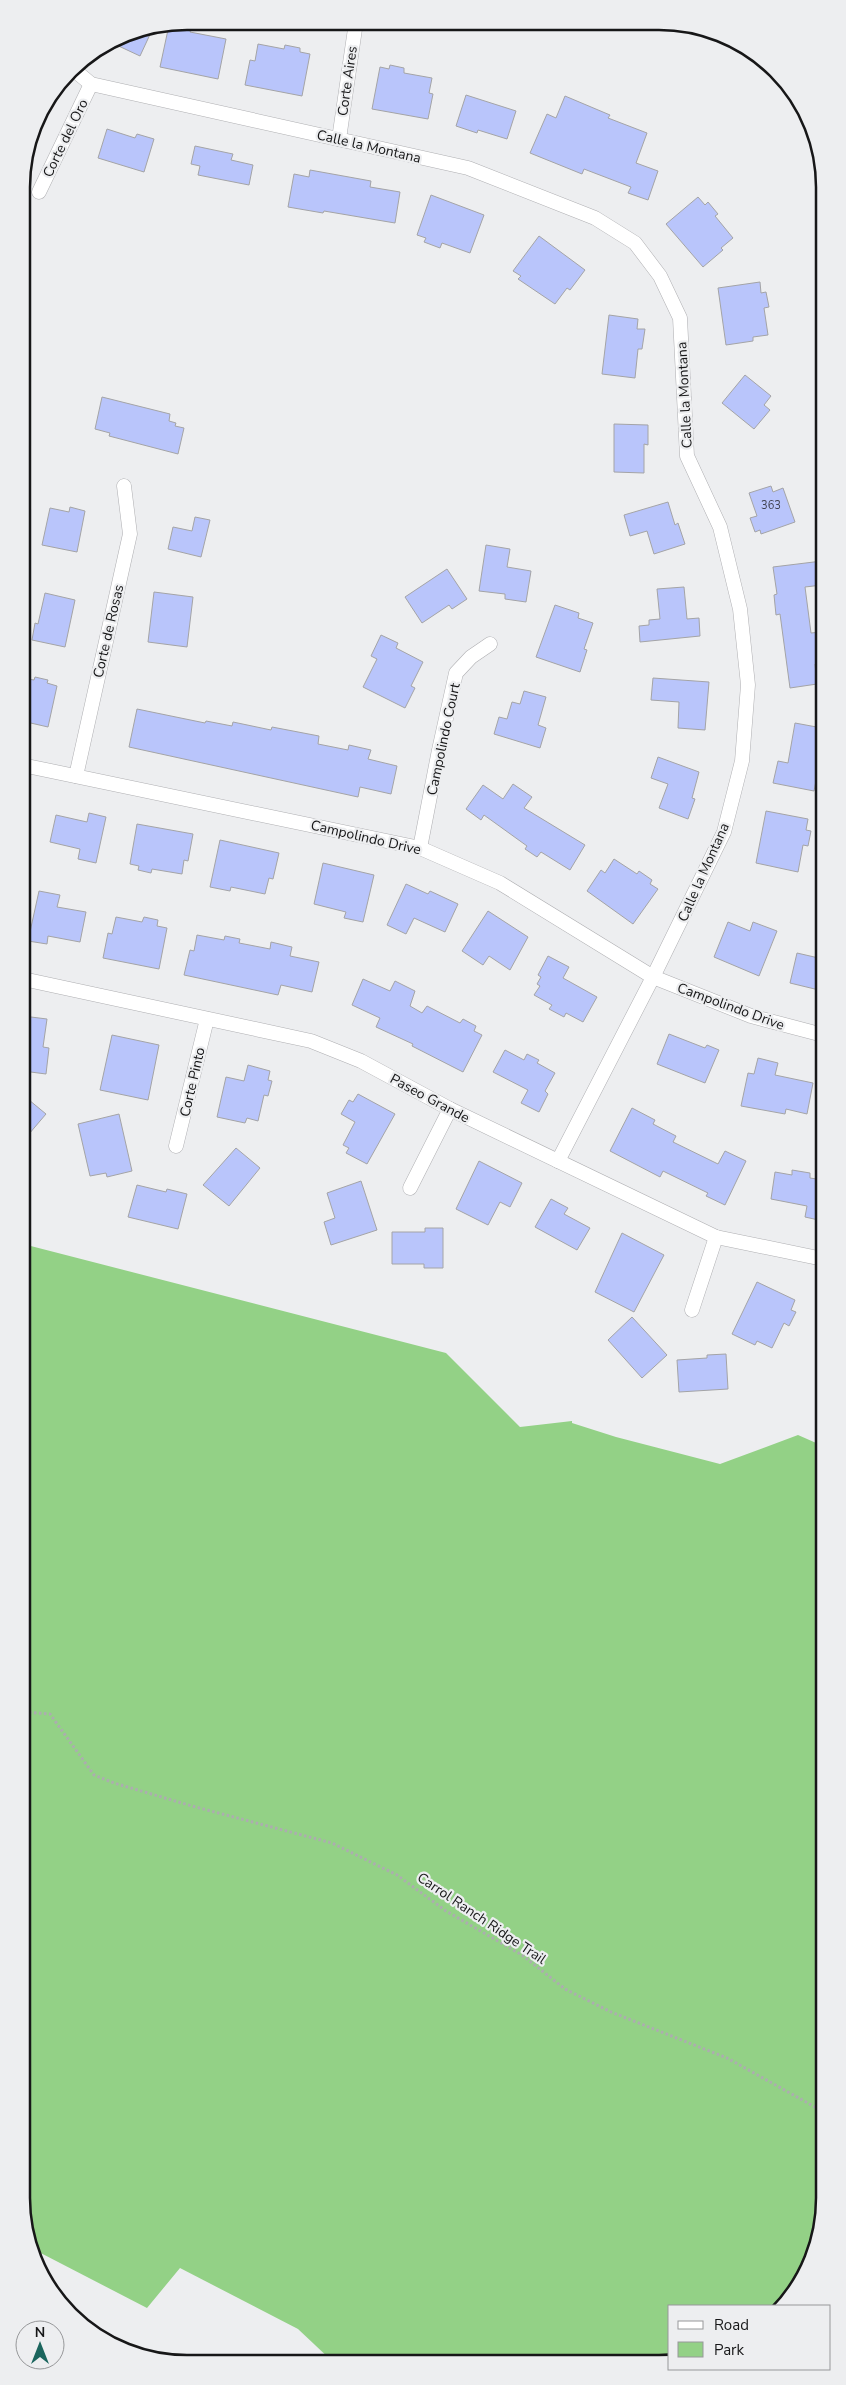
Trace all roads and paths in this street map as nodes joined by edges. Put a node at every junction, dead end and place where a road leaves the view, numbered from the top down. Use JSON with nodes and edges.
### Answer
{"nodes":[{"id":1,"x":355,"y":30,"type":"edge"},
{"id":2,"x":79,"y":74,"type":"edge"},
{"id":3,"x":91,"y":84,"type":"junction"},
{"id":4,"x":339,"y":139,"type":"junction"},
{"id":5,"x":39,"y":192,"type":"dead end"},
{"id":6,"x":124,"y":486,"type":"dead end"},
{"id":7,"x":490,"y":644,"type":"dead end"},
{"id":8,"x":30,"y":767,"type":"edge"},
{"id":9,"x":76,"y":776,"type":"junction"},
{"id":10,"x":420,"y":848,"type":"junction"},
{"id":11,"x":653,"y":977,"type":"junction"},
{"id":12,"x":30,"y":981,"type":"edge"},
{"id":13,"x":207,"y":1019,"type":"junction"},
{"id":14,"x":816,"y":1033,"type":"edge"},
{"id":15,"x":450,"y":1109,"type":"junction"},
{"id":16,"x":176,"y":1146,"type":"dead end"},
{"id":17,"x":558,"y":1161,"type":"junction"},
{"id":18,"x":410,"y":1188,"type":"dead end"},
{"id":19,"x":716,"y":1237,"type":"junction"},
{"id":20,"x":816,"y":1258,"type":"edge"},
{"id":21,"x":692,"y":1310,"type":"dead end"},
{"id":22,"x":30,"y":1712,"type":"edge"},
{"id":23,"x":816,"y":2108,"type":"edge"}],
"edges":[{"from":1,"to":4,"type":"street","name":"Corte Aires"},
{"from":2,"to":3,"type":"street","name":"Calle la Montana"},
{"from":3,"to":4,"type":"street","name":"Calle la Montana"},
{"from":3,"to":5,"type":"street","name":"Corte del Oro"},
{"from":4,"to":11,"type":"street","name":"Calle la Montana"},
{"from":6,"to":9,"type":"street","name":"Corte de Rosas"},
{"from":7,"to":10,"type":"street","name":"Campolindo Court"},
{"from":8,"to":9,"type":"street","name":"Campolindo Drive"},
{"from":9,"to":10,"type":"street","name":"Campolindo Drive"},
{"from":10,"to":11,"type":"street","name":"Campolindo Drive"},
{"from":11,"to":14,"type":"street","name":"Campolindo Drive"},
{"from":11,"to":17,"type":"street","name":"Calle la Montana"},
{"from":12,"to":13,"type":"street","name":"Paseo Grande"},
{"from":13,"to":15,"type":"street","name":"Paseo Grande"},
{"from":13,"to":16,"type":"street","name":"Corte Pinto"},
{"from":15,"to":17,"type":"street","name":"Paseo Grande"},
{"from":15,"to":18,"type":"street"},
{"from":17,"to":19,"type":"street","name":"Paseo Grande"},
{"from":19,"to":20,"type":"street","name":"Paseo Grande"},
{"from":19,"to":21,"type":"street"},
{"from":22,"to":23,"type":"path","name":"Carrol Ranch Ridge Trail"}]}
